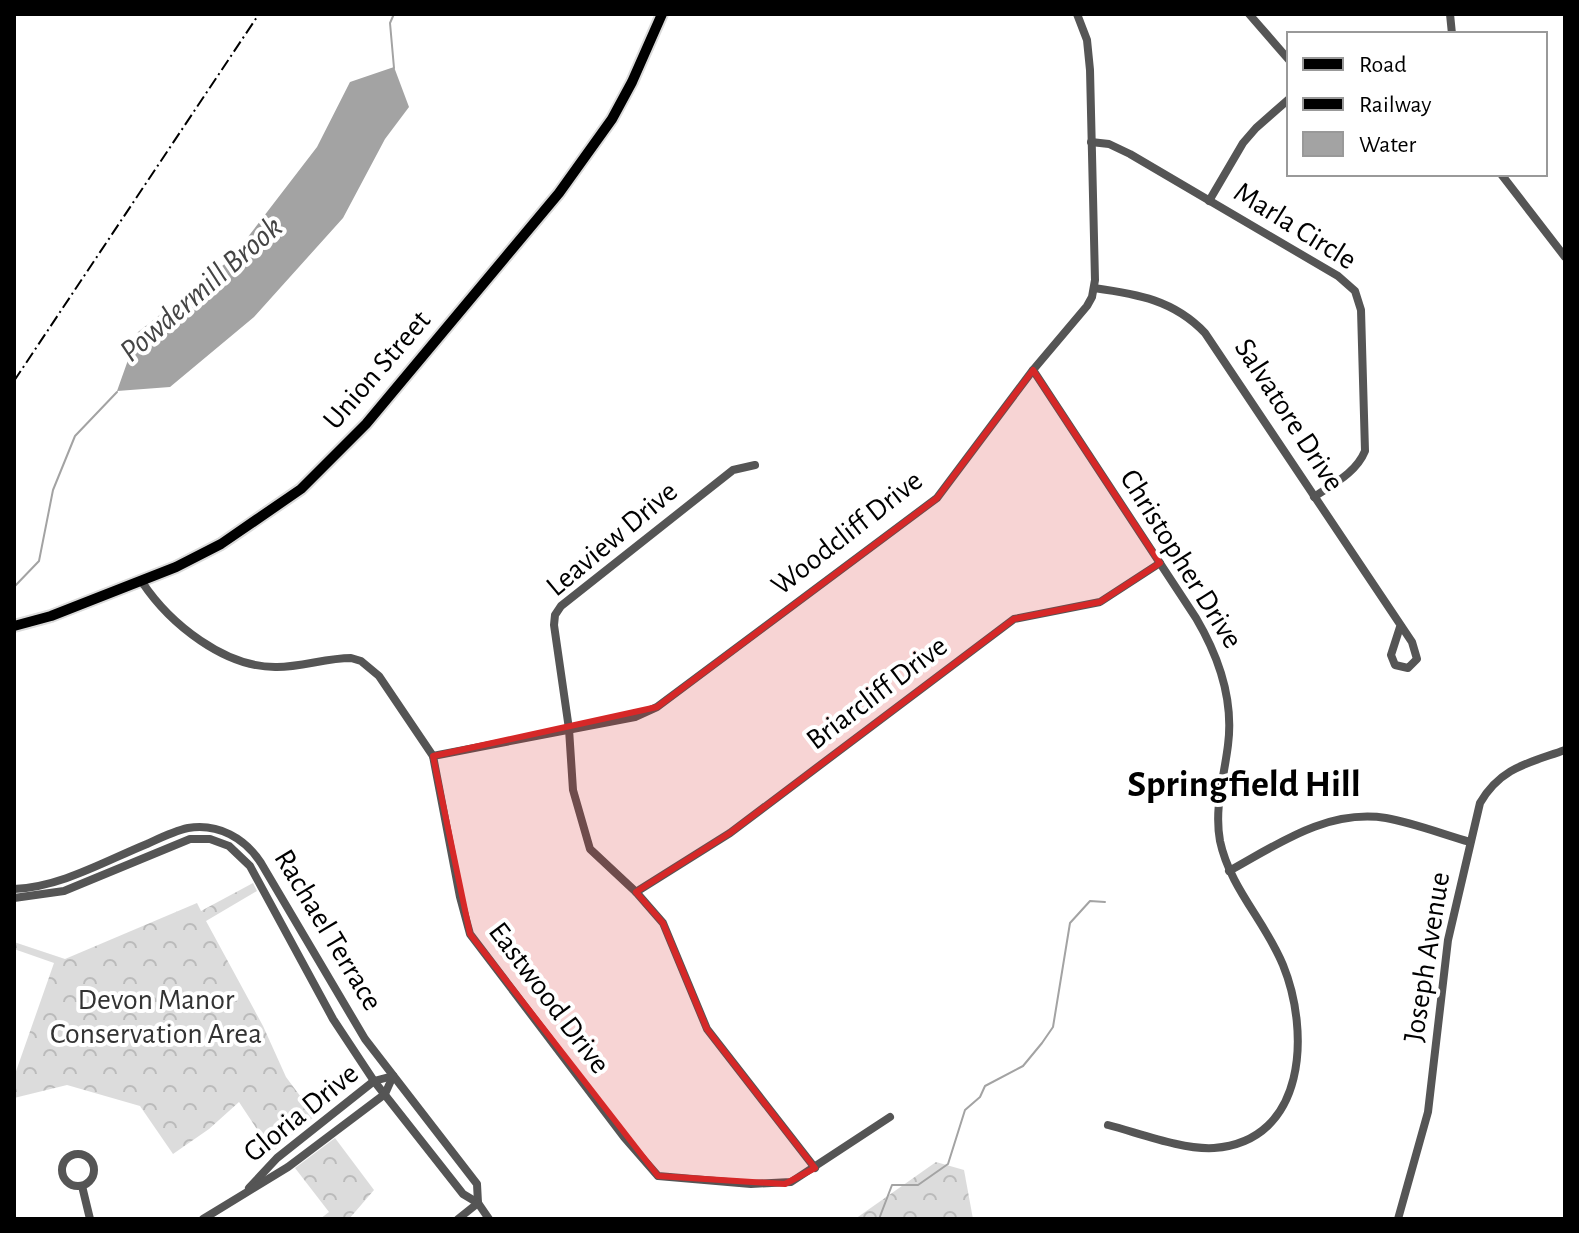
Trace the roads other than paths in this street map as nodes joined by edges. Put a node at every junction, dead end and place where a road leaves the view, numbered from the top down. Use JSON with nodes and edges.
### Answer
{"nodes":[{"id":1,"x":662,"y":14,"type":"edge"},
{"id":2,"x":1077,"y":14,"type":"edge"},
{"id":3,"x":1249,"y":14,"type":"edge"},
{"id":4,"x":1287,"y":58,"type":"edge"},
{"id":5,"x":1287,"y":101,"type":"edge"},
{"id":6,"x":1091,"y":142,"type":"junction"},
{"id":7,"x":1503,"y":176,"type":"edge"},
{"id":8,"x":1209,"y":201,"type":"junction"},
{"id":9,"x":1565,"y":257,"type":"edge"},
{"id":10,"x":1094,"y":288,"type":"junction"},
{"id":11,"x":1033,"y":370,"type":"junction"},
{"id":12,"x":755,"y":465,"type":"dead end"},
{"id":13,"x":1314,"y":497,"type":"junction"},
{"id":14,"x":1160,"y":563,"type":"junction"},
{"id":15,"x":142,"y":582,"type":"junction"},
{"id":16,"x":14,"y":626,"type":"edge"},
{"id":17,"x":1400,"y":627,"type":"junction"},
{"id":18,"x":569,"y":729,"type":"junction"},
{"id":19,"x":1565,"y":750,"type":"edge"},
{"id":20,"x":433,"y":756,"type":"junction"},
{"id":21,"x":1470,"y":842,"type":"junction"},
{"id":22,"x":1229,"y":871,"type":"junction"},
{"id":23,"x":14,"y":889,"type":"edge"},
{"id":24,"x":636,"y":892,"type":"junction"},
{"id":25,"x":14,"y":898,"type":"edge"},
{"id":26,"x":393,"y":1076,"type":"junction"},
{"id":27,"x":374,"y":1081,"type":"junction"},
{"id":28,"x":385,"y":1094,"type":"junction"},
{"id":29,"x":890,"y":1117,"type":"dead end"},
{"id":30,"x":1108,"y":1125,"type":"dead end"},
{"id":31,"x":815,"y":1168,"type":"junction"},
{"id":32,"x":82,"y":1186,"type":"junction"},
{"id":33,"x":241,"y":1197,"type":"junction"},
{"id":34,"x":478,"y":1203,"type":"junction"},
{"id":35,"x":90,"y":1219,"type":"edge"},
{"id":36,"x":203,"y":1219,"type":"edge"},
{"id":37,"x":458,"y":1219,"type":"edge"},
{"id":38,"x":489,"y":1219,"type":"edge"},
{"id":39,"x":1398,"y":1219,"type":"edge"}],
"edges":[{"from":1,"to":15,"type":"main road","name":"Union Street"},
{"from":2,"to":6,"type":"street"},
{"from":3,"to":4,"type":"street"},
{"from":5,"to":8,"type":"street"},
{"from":6,"to":8,"type":"street","name":"Marla Circle"},
{"from":6,"to":10,"type":"street"},
{"from":7,"to":9,"type":"street"},
{"from":8,"to":13,"type":"street","name":"Marla Circle"},
{"from":10,"to":11,"type":"street","name":"Woodcliff Drive"},
{"from":10,"to":13,"type":"street","name":"Salvatore Drive"},
{"from":11,"to":14,"type":"street","name":"Christopher Drive"},
{"from":11,"to":18,"type":"street","name":"Woodcliff Drive"},
{"from":12,"to":18,"type":"street","name":"Leaview Drive"},
{"from":13,"to":17,"type":"street","name":"Salvatore Drive"},
{"from":14,"to":22,"type":"street","name":"Christopher Drive"},
{"from":14,"to":24,"type":"street","name":"Briarcliff Drive"},
{"from":15,"to":16,"type":"main road","name":"Union Street"},
{"from":15,"to":20,"type":"street","name":"Eastwood Drive"},
{"from":17,"to":17,"type":"street","name":"Salvatore Drive"},
{"from":18,"to":20,"type":"street","name":"Woodcliff Drive"},
{"from":18,"to":24,"type":"street"},
{"from":19,"to":21,"type":"street","name":"Joseph Avenue"},
{"from":20,"to":31,"type":"street","name":"Eastwood Drive"},
{"from":21,"to":22,"type":"street"},
{"from":21,"to":39,"type":"street","name":"Joseph Avenue"},
{"from":22,"to":30,"type":"street","name":"Christopher Drive"},
{"from":23,"to":26,"type":"street","name":"Rachael Terrace"},
{"from":24,"to":31,"type":"street"},
{"from":25,"to":27,"type":"street","name":"Rachael Terrace"},
{"from":26,"to":27,"type":"street","name":"Gloria Drive"},
{"from":26,"to":28,"type":"street","name":"Gloria Drive"},
{"from":26,"to":34,"type":"street","name":"Rachael Terrace"},
{"from":27,"to":28,"type":"street","name":"Rachael Terrace"},
{"from":27,"to":33,"type":"street","name":"Gloria Drive"},
{"from":28,"to":33,"type":"street","name":"Gloria Drive"},
{"from":28,"to":34,"type":"street","name":"Rachael Terrace"},
{"from":29,"to":31,"type":"street","name":"Eastwood Drive"},
{"from":32,"to":32,"type":"street"},
{"from":32,"to":35,"type":"street"},
{"from":33,"to":36,"type":"street","name":"Gloria Drive"},
{"from":34,"to":37,"type":"street"},
{"from":34,"to":38,"type":"street","name":"Rachael Terrace"}]}
